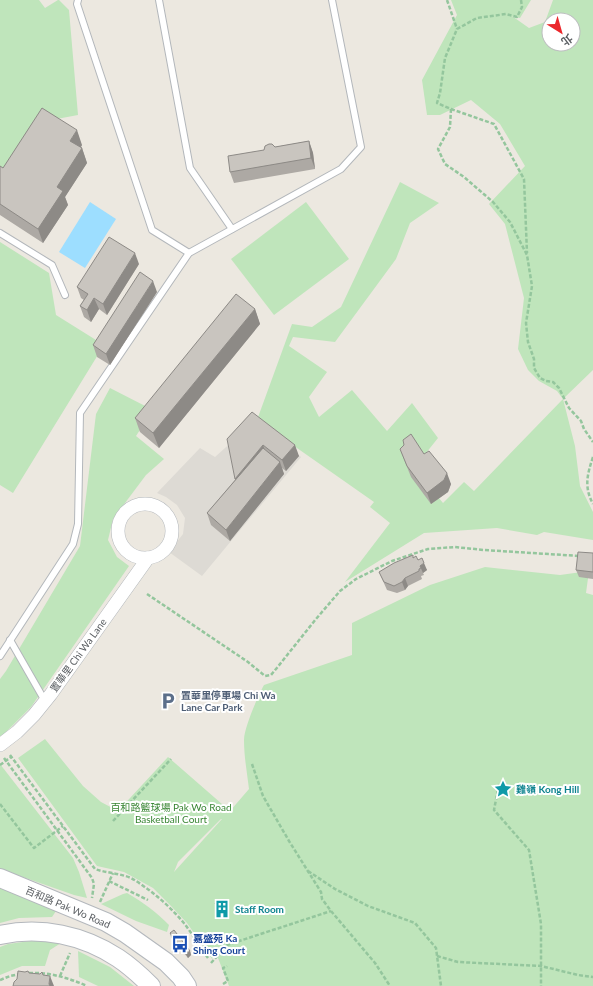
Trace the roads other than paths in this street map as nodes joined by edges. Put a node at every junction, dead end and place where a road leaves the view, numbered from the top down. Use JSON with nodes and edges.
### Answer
{"nodes":[{"id":1,"x":78,"y":0,"type":"edge"},
{"id":2,"x":160,"y":0,"type":"edge"},
{"id":3,"x":332,"y":0,"type":"edge"},
{"id":4,"x":232,"y":229,"type":"junction"},
{"id":5,"x":0,"y":234,"type":"edge"},
{"id":6,"x":189,"y":253,"type":"junction"},
{"id":7,"x":64,"y":295,"type":"dead end"},
{"id":8,"x":148,"y":558,"type":"junction"},
{"id":9,"x":10,"y":640,"type":"junction"},
{"id":10,"x":0,"y":656,"type":"edge"},
{"id":11,"x":45,"y":701,"type":"junction"},
{"id":12,"x":0,"y":744,"type":"edge"},
{"id":13,"x":0,"y":878,"type":"edge"},
{"id":14,"x":0,"y":935,"type":"edge"},
{"id":15,"x":151,"y":986,"type":"edge"},
{"id":16,"x":187,"y":986,"type":"edge"}],
"edges":[{"from":1,"to":6,"type":"lane"},
{"from":2,"to":4,"type":"lane"},
{"from":3,"to":4,"type":"lane"},
{"from":4,"to":6,"type":"lane"},
{"from":5,"to":7,"type":"lane"},
{"from":6,"to":9,"type":"lane"},
{"from":8,"to":8,"type":"street","name":"置華里 Chi Wa Lane"},
{"from":8,"to":11,"type":"street","name":"置華里 Chi Wa Lane"},
{"from":9,"to":10,"type":"lane"},
{"from":9,"to":11,"type":"lane"},
{"from":11,"to":12,"type":"street","name":"置華里 Chi Wa Lane"},
{"from":13,"to":16,"type":"main road","name":"百和路 Pak Wo Road"},
{"from":14,"to":15,"type":"main road"}]}
